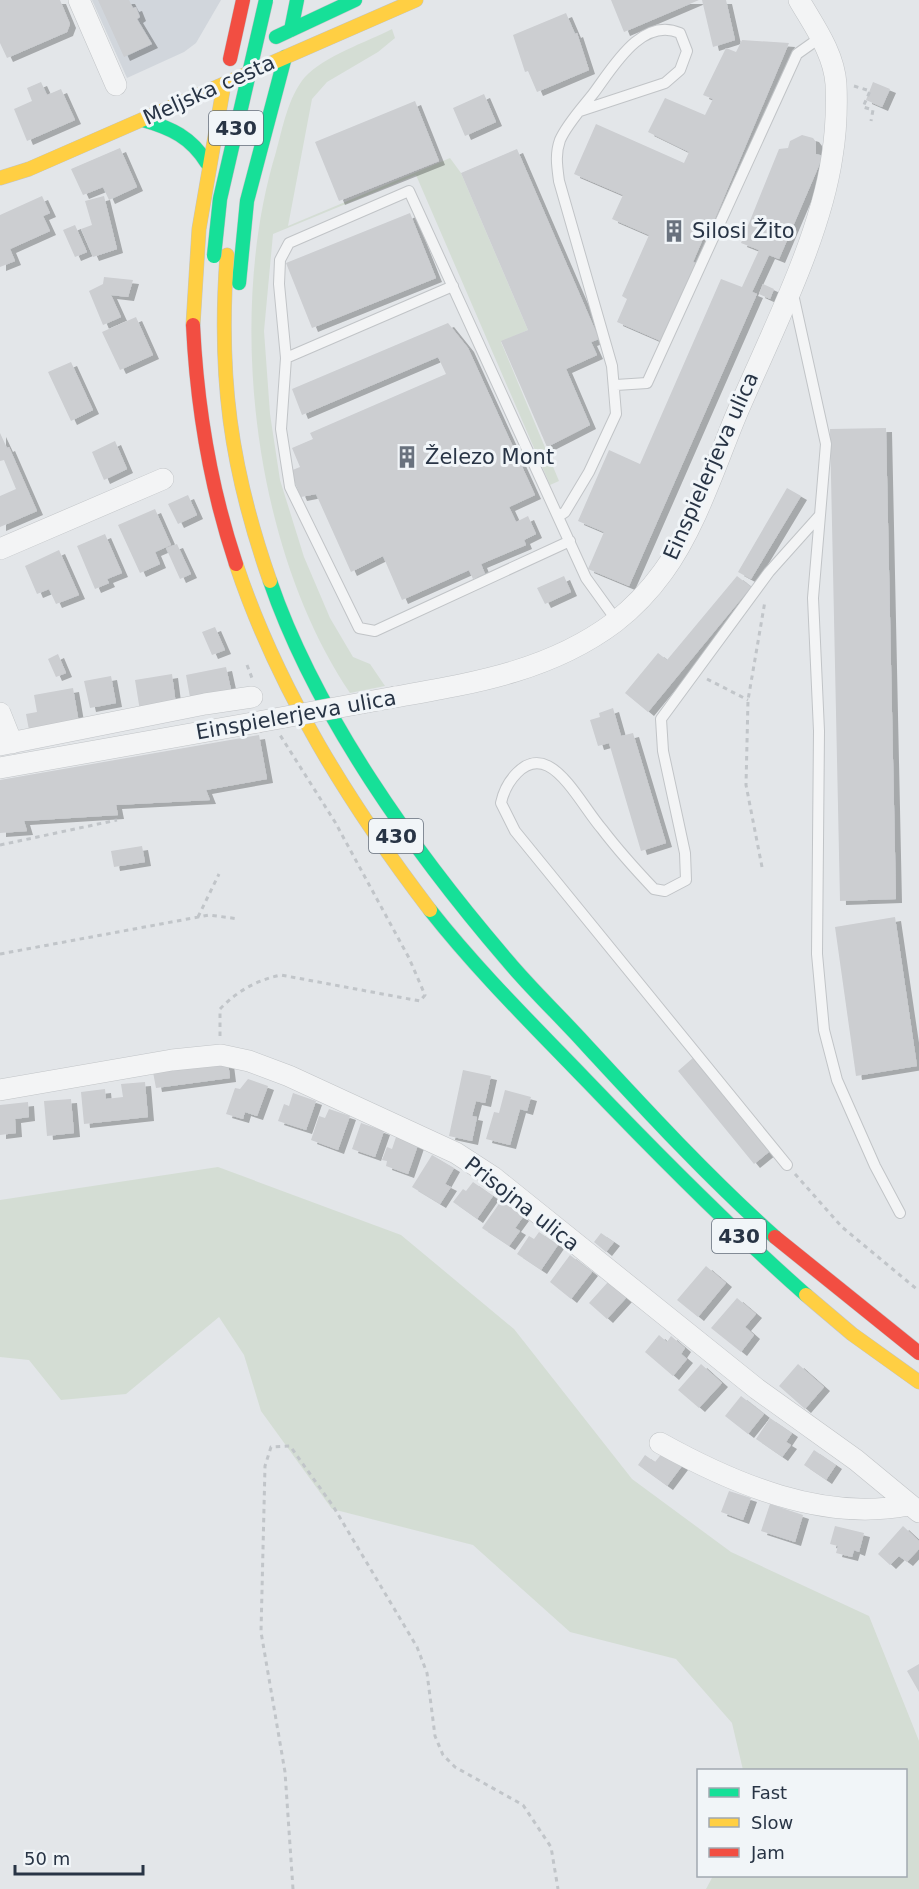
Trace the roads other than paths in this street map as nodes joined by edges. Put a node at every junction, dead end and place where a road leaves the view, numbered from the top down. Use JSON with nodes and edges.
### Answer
{"nodes":[{"id":1,"x":79,"y":0,"type":"edge"},
{"id":2,"x":243,"y":0,"type":"edge"},
{"id":3,"x":266,"y":0,"type":"edge"},
{"id":4,"x":278,"y":0,"type":"edge"},
{"id":5,"x":297,"y":0,"type":"edge"},
{"id":6,"x":355,"y":0,"type":"edge"},
{"id":7,"x":416,"y":0,"type":"edge"},
{"id":8,"x":799,"y":0,"type":"edge"},
{"id":9,"x":291,"y":30,"type":"junction"},
{"id":10,"x":821,"y":37,"type":"junction"},
{"id":11,"x":285,"y":57,"type":"junction"},
{"id":12,"x":225,"y":61,"type":"junction"},
{"id":13,"x":224,"y":84,"type":"junction"},
{"id":14,"x":116,"y":85,"type":"dead end"},
{"id":15,"x":580,"y":111,"type":"junction"},
{"id":16,"x":143,"y":120,"type":"junction"},
{"id":17,"x":65,"y":138,"type":"dead end"},
{"id":18,"x":207,"y":163,"type":"junction"},
{"id":19,"x":0,"y":176,"type":"edge"},
{"id":20,"x":220,"y":256,"type":"junction"},
{"id":21,"x":791,"y":285,"type":"junction"},
{"id":22,"x":453,"y":286,"type":"junction"},
{"id":23,"x":211,"y":290,"type":"dead end"},
{"id":24,"x":209,"y":346,"type":"dead end"},
{"id":25,"x":239,"y":350,"type":"dead end"},
{"id":26,"x":286,"y":358,"type":"junction"},
{"id":27,"x":616,"y":385,"type":"junction"},
{"id":28,"x":163,"y":479,"type":"dead end"},
{"id":29,"x":820,"y":515,"type":"junction"},
{"id":30,"x":559,"y":516,"type":"junction"},
{"id":31,"x":570,"y":542,"type":"junction"},
{"id":32,"x":0,"y":549,"type":"edge"},
{"id":33,"x":617,"y":621,"type":"junction"},
{"id":34,"x":252,"y":697,"type":"dead end"},
{"id":35,"x":342,"y":697,"type":"dead end"},
{"id":36,"x":0,"y":713,"type":"edge"},
{"id":37,"x":353,"y":717,"type":"dead end"},
{"id":38,"x":6,"y":744,"type":"edge"},
{"id":39,"x":0,"y":768,"type":"edge"},
{"id":40,"x":464,"y":885,"type":"dead end"},
{"id":41,"x":559,"y":1015,"type":"junction"},
{"id":42,"x":577,"y":1071,"type":"junction"},
{"id":43,"x":0,"y":1090,"type":"edge"},
{"id":44,"x":787,"y":1166,"type":"road end"},
{"id":45,"x":900,"y":1213,"type":"dead end"},
{"id":46,"x":919,"y":1353,"type":"edge"},
{"id":47,"x":919,"y":1382,"type":"edge"},
{"id":48,"x":660,"y":1443,"type":"dead end"},
{"id":49,"x":914,"y":1509,"type":"edge"}],
"edges":[{"from":1,"to":14,"type":"street"},
{"from":2,"to":12,"type":"main road"},
{"from":3,"to":20,"type":"main road","number":"430","bridge":true},
{"from":4,"to":20,"type":"main road","number":"430"},
{"from":5,"to":9,"type":"main road"},
{"from":6,"to":9,"type":"main road","name":"Meljska cesta"},
{"from":7,"to":11,"type":"main road","name":"Meljska cesta"},
{"from":8,"to":10,"type":"street","name":"Einspielerjeva ulica"},
{"from":9,"to":11,"type":"main road"},
{"from":9,"to":12,"type":"main road","name":"Meljska cesta"},
{"from":10,"to":21,"type":"street","name":"Einspielerjeva ulica"},
{"from":10,"to":27,"type":"lane"},
{"from":11,"to":13,"type":"main road","name":"Meljska cesta"},
{"from":11,"to":25,"type":"main road"},
{"from":12,"to":13,"type":"main road"},
{"from":13,"to":16,"type":"main road","name":"Meljska cesta"},
{"from":13,"to":18,"type":"main road"},
{"from":15,"to":15,"type":"lane"},
{"from":15,"to":27,"type":"lane"},
{"from":16,"to":18,"type":"main road"},
{"from":16,"to":19,"type":"main road","name":"Meljska cesta"},
{"from":17,"to":19,"type":"main road","name":"Meljska cesta"},
{"from":18,"to":42,"type":"main road"},
{"from":20,"to":23,"type":"main road","number":"430"},
{"from":20,"to":41,"type":"main road","number":"430"},
{"from":21,"to":29,"type":"lane"},
{"from":21,"to":33,"type":"street","name":"Einspielerjeva ulica"},
{"from":22,"to":26,"type":"lane"},
{"from":22,"to":26,"type":"lane"},
{"from":22,"to":30,"type":"lane"},
{"from":24,"to":42,"type":"main road","number":"430"},
{"from":26,"to":31,"type":"lane"},
{"from":27,"to":30,"type":"lane"},
{"from":28,"to":32,"type":"street"},
{"from":29,"to":44,"type":"lane"},
{"from":29,"to":45,"type":"lane"},
{"from":30,"to":31,"type":"lane"},
{"from":31,"to":33,"type":"lane"},
{"from":33,"to":39,"type":"street","name":"Einspielerjeva ulica","bridge":true},
{"from":34,"to":38,"type":"street","name":"Einspielerjeva ulica"},
{"from":35,"to":37,"type":"main road"},
{"from":36,"to":38,"type":"street"},
{"from":40,"to":41,"type":"main road"},
{"from":41,"to":46,"type":"main road","number":"430"},
{"from":42,"to":47,"type":"main road","number":"430"},
{"from":43,"to":49,"type":"street","name":"Prisojna ulica"},
{"from":48,"to":49,"type":"street","name":"Prisojna ulica"}]}
